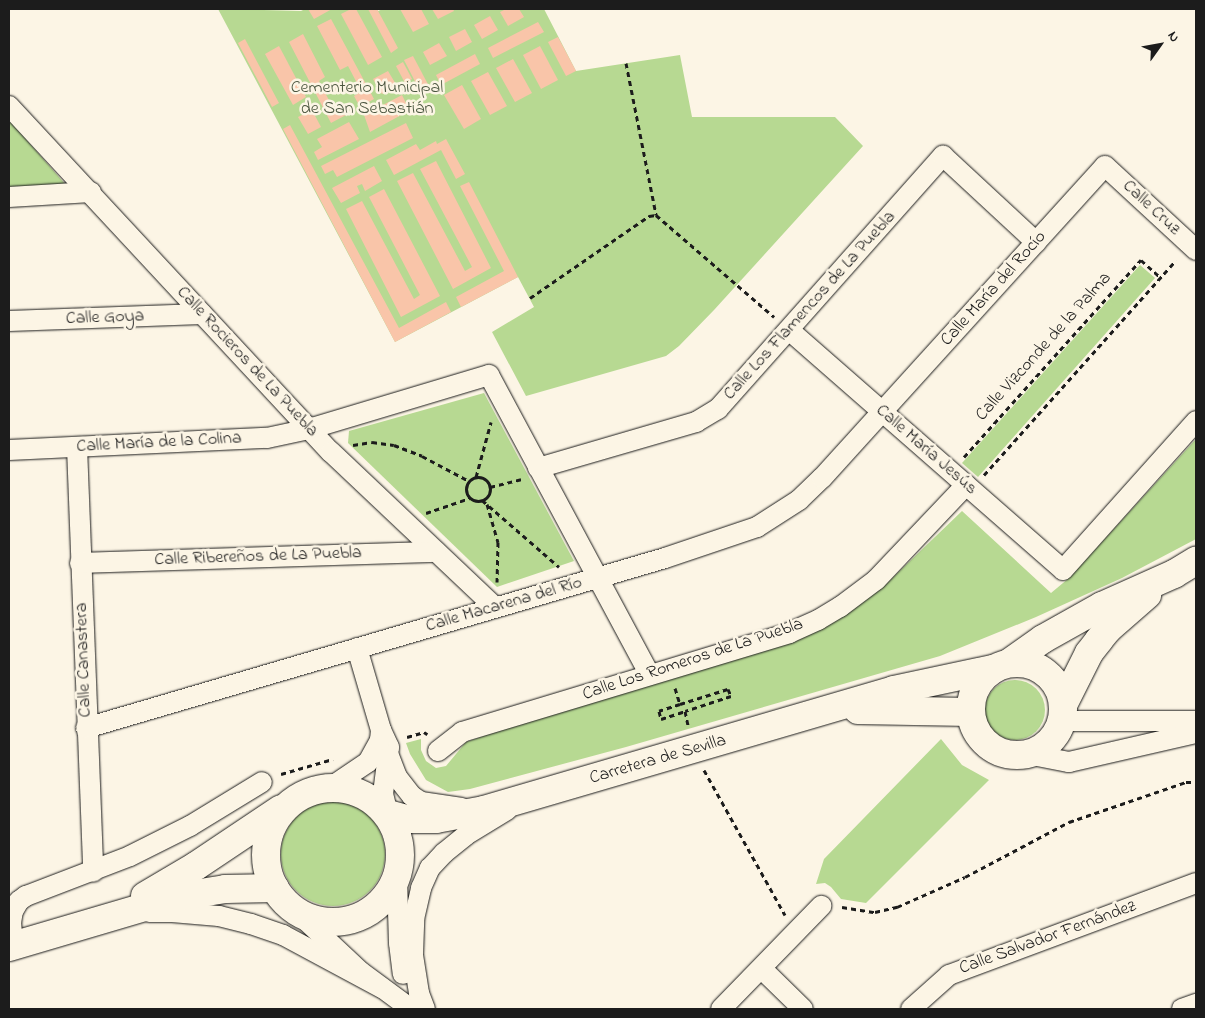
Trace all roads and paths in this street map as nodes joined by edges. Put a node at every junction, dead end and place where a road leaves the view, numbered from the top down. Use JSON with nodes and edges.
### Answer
{"nodes":[{"id":1,"x":626,"y":63,"type":"dead end"},
{"id":2,"x":9,"y":106,"type":"edge"},
{"id":3,"x":1105,"y":166,"type":"joint"},
{"id":4,"x":91,"y":192,"type":"junction"},
{"id":5,"x":9,"y":197,"type":"edge"},
{"id":6,"x":656,"y":215,"type":"junction"},
{"id":7,"x":1036,"y":242,"type":"junction"},
{"id":8,"x":1193,"y":247,"type":"edge"},
{"id":9,"x":1160,"y":277,"type":"junction"},
{"id":10,"x":530,"y":298,"type":"dead end"},
{"id":11,"x":202,"y":314,"type":"junction"},
{"id":12,"x":9,"y":321,"type":"edge"},
{"id":13,"x":790,"y":330,"type":"junction"},
{"id":14,"x":499,"y":394,"type":"junction"},
{"id":15,"x":883,"y":412,"type":"junction"},
{"id":16,"x":1196,"y":421,"type":"edge"},
{"id":17,"x":309,"y":429,"type":"junction"},
{"id":18,"x":77,"y":447,"type":"junction"},
{"id":19,"x":9,"y":450,"type":"edge"},
{"id":20,"x":331,"y":452,"type":"junction"},
{"id":21,"x":540,"y":471,"type":"junction"},
{"id":22,"x":950,"y":472,"type":"junction"},
{"id":23,"x":476,"y":477,"type":"junction"},
{"id":24,"x":469,"y":480,"type":"junction"},
{"id":25,"x":490,"y":487,"type":"junction"},
{"id":26,"x":968,"y":487,"type":"junction"},
{"id":27,"x":470,"y":498,"type":"junction"},
{"id":28,"x":482,"y":500,"type":"junction"},
{"id":29,"x":487,"y":504,"type":"junction"},
{"id":30,"x":404,"y":520,"type":"junction"},
{"id":31,"x":436,"y":552,"type":"junction"},
{"id":32,"x":80,"y":563,"type":"junction"},
{"id":33,"x":1185,"y":568,"type":"edge"},
{"id":34,"x":598,"y":578,"type":"junction"},
{"id":35,"x":578,"y":583,"type":"junction"},
{"id":36,"x":495,"y":607,"type":"junction"},
{"id":37,"x":357,"y":648,"type":"junction"},
{"id":38,"x":1001,"y":666,"type":"junction"},
{"id":39,"x":660,"y":672,"type":"junction"},
{"id":40,"x":680,"y":704,"type":"junction"},
{"id":41,"x":832,"y":710,"type":"junction"},
{"id":42,"x":685,"y":711,"type":"junction"},
{"id":43,"x":970,"y":712,"type":"junction"},
{"id":44,"x":1062,"y":713,"type":"junction"},
{"id":45,"x":1196,"y":721,"type":"edge"},
{"id":46,"x":86,"y":728,"type":"junction"},
{"id":47,"x":381,"y":730,"type":"junction"},
{"id":48,"x":1196,"y":733,"type":"edge"},
{"id":49,"x":693,"y":750,"type":"junction"},
{"id":50,"x":438,"y":751,"type":"dead end"},
{"id":51,"x":1027,"y":754,"type":"junction"},
{"id":52,"x":389,"y":756,"type":"junction"},
{"id":53,"x":340,"y":757,"type":"dead end"},
{"id":54,"x":262,"y":782,"type":"joint"},
{"id":55,"x":1196,"y":783,"type":"edge"},
{"id":56,"x":331,"y":787,"type":"junction"},
{"id":57,"x":532,"y":796,"type":"junction"},
{"id":58,"x":290,"y":802,"type":"junction"},
{"id":59,"x":484,"y":810,"type":"junction"},
{"id":60,"x":388,"y":814,"type":"junction"},
{"id":61,"x":399,"y":868,"type":"junction"},
{"id":62,"x":92,"y":872,"type":"junction"},
{"id":63,"x":1196,"y":883,"type":"edge"},
{"id":64,"x":275,"y":888,"type":"junction"},
{"id":65,"x":821,"y":906,"type":"joint"},
{"id":66,"x":300,"y":915,"type":"junction"},
{"id":67,"x":109,"y":916,"type":"junction"},
{"id":68,"x":795,"y":933,"type":"junction"},
{"id":69,"x":11,"y":946,"type":"edge"},
{"id":70,"x":762,"y":969,"type":"junction"},
{"id":71,"x":382,"y":988,"type":"junction"},
{"id":72,"x":1196,"y":1004,"type":"edge"},
{"id":73,"x":413,"y":1009,"type":"edge"},
{"id":74,"x":425,"y":1009,"type":"edge"},
{"id":75,"x":721,"y":1009,"type":"edge"},
{"id":76,"x":803,"y":1009,"type":"edge"},
{"id":77,"x":910,"y":1009,"type":"edge"},
{"id":78,"x":1182,"y":1009,"type":"edge"}],
"edges":[{"from":1,"to":6,"type":"path"},
{"from":2,"to":4,"type":"street","name":"Calle Rocieros de La Puebla"},
{"from":3,"to":7,"type":"street","name":"Calle María del Rocío"},
{"from":3,"to":8,"type":"street","name":"Calle Cruz"},
{"from":4,"to":5,"type":"street"},
{"from":4,"to":11,"type":"street","name":"Calle Rocieros de La Puebla"},
{"from":6,"to":10,"type":"path"},
{"from":6,"to":13,"type":"path"},
{"from":7,"to":13,"type":"street","name":"Calle Los Flamencos de La Puebla"},
{"from":7,"to":15,"type":"street","name":"Calle María del Rocío"},
{"from":8,"to":9,"type":"path"},
{"from":9,"to":22,"type":"path","name":"Calle Vizconde de la Palma"},
{"from":9,"to":26,"type":"path"},
{"from":11,"to":12,"type":"street","name":"Calle Goya"},
{"from":11,"to":17,"type":"street","name":"Calle Rocieros de La Puebla"},
{"from":13,"to":15,"type":"street","name":"Calle María Jesús"},
{"from":13,"to":21,"type":"street","name":"Calle Los Flamencos de La Puebla"},
{"from":14,"to":17,"type":"street","name":"Calle María de la Colina"},
{"from":14,"to":21,"type":"street"},
{"from":14,"to":23,"type":"path"},
{"from":15,"to":22,"type":"street","name":"Calle María Jesús"},
{"from":15,"to":34,"type":"street","name":"Calle Macarena del Río"},
{"from":16,"to":26,"type":"street","name":"Calle María Jesús"},
{"from":17,"to":18,"type":"street","name":"Calle María de la Colina"},
{"from":17,"to":20,"type":"street","name":"Calle Rocieros de La Puebla"},
{"from":18,"to":19,"type":"street","name":"Calle María de la Colina"},
{"from":18,"to":32,"type":"street","name":"Calle Canastera"},
{"from":20,"to":24,"type":"path"},
{"from":20,"to":30,"type":"street","name":"Calle Rocieros de La Puebla"},
{"from":21,"to":25,"type":"path"},
{"from":21,"to":34,"type":"street"},
{"from":22,"to":26,"type":"street","name":"Calle María Jesús"},
{"from":23,"to":24,"type":"path"},
{"from":23,"to":25,"type":"path"},
{"from":24,"to":27,"type":"path"},
{"from":25,"to":28,"type":"path"},
{"from":26,"to":39,"type":"street","name":"Calle Los Romeros de La Puebla"},
{"from":27,"to":28,"type":"path"},
{"from":27,"to":30,"type":"path"},
{"from":28,"to":29,"type":"path"},
{"from":29,"to":35,"type":"path"},
{"from":29,"to":36,"type":"path"},
{"from":30,"to":31,"type":"street","name":"Calle Rocieros de La Puebla"},
{"from":31,"to":32,"type":"street","name":"Calle Ribereños de La Puebla"},
{"from":31,"to":36,"type":"street","name":"Calle Rocieros de La Puebla"},
{"from":32,"to":46,"type":"street","name":"Calle Canastera"},
{"from":33,"to":38,"type":"main road","name":"Carretera de Sevilla"},
{"from":33,"to":44,"type":"main road","name":"Carretera de Sevilla"},
{"from":34,"to":35,"type":"street","name":"Calle Macarena del Río"},
{"from":34,"to":39,"type":"street"},
{"from":35,"to":36,"type":"street","name":"Calle Macarena del Río"},
{"from":36,"to":37,"type":"street","name":"Calle Macarena del Río"},
{"from":37,"to":46,"type":"street","name":"Calle Macarena del Río"},
{"from":37,"to":47,"type":"street"},
{"from":38,"to":41,"type":"main road","name":"Carretera de Sevilla"},
{"from":38,"to":43,"type":"main road"},
{"from":38,"to":44,"type":"main road"},
{"from":39,"to":40,"type":"path"},
{"from":39,"to":50,"type":"street","name":"Calle Los Romeros de La Puebla"},
{"from":40,"to":42,"type":"path"},
{"from":40,"to":42,"type":"path"},
{"from":41,"to":43,"type":"main road","name":"Carretera de Sevilla"},
{"from":41,"to":49,"type":"main road","name":"Carretera de Sevilla"},
{"from":42,"to":49,"type":"path"},
{"from":43,"to":51,"type":"main road"},
{"from":44,"to":45,"type":"street"},
{"from":44,"to":51,"type":"main road"},
{"from":46,"to":62,"type":"street","name":"Calle Canastera"},
{"from":47,"to":52,"type":"street"},
{"from":47,"to":56,"type":"street"},
{"from":48,"to":51,"type":"street"},
{"from":49,"to":57,"type":"main road","name":"Carretera de Sevilla"},
{"from":49,"to":68,"type":"path"},
{"from":52,"to":59,"type":"street"},
{"from":52,"to":60,"type":"street"},
{"from":53,"to":54,"type":"path"},
{"from":54,"to":62,"type":"street"},
{"from":55,"to":65,"type":"path"},
{"from":56,"to":58,"type":"main road"},
{"from":56,"to":60,"type":"main road"},
{"from":57,"to":59,"type":"main road","name":"Carretera de Sevilla"},
{"from":57,"to":74,"type":"street"},
{"from":58,"to":64,"type":"main road"},
{"from":58,"to":67,"type":"main road"},
{"from":59,"to":60,"type":"main road","name":"Carretera de Sevilla"},
{"from":59,"to":61,"type":"main road","name":"Carretera de Sevilla"},
{"from":60,"to":61,"type":"main road"},
{"from":61,"to":66,"type":"main road"},
{"from":61,"to":73,"type":"street"},
{"from":62,"to":69,"type":"street"},
{"from":63,"to":77,"type":"street","name":"Calle Salvador Fernández"},
{"from":64,"to":66,"type":"main road"},
{"from":64,"to":67,"type":"main road"},
{"from":65,"to":68,"type":"street"},
{"from":66,"to":71,"type":"street"},
{"from":67,"to":69,"type":"main road"},
{"from":67,"to":71,"type":"street"},
{"from":68,"to":70,"type":"street"},
{"from":70,"to":75,"type":"street"},
{"from":70,"to":76,"type":"street"},
{"from":71,"to":73,"type":"street"},
{"from":72,"to":78,"type":"street"}]}
